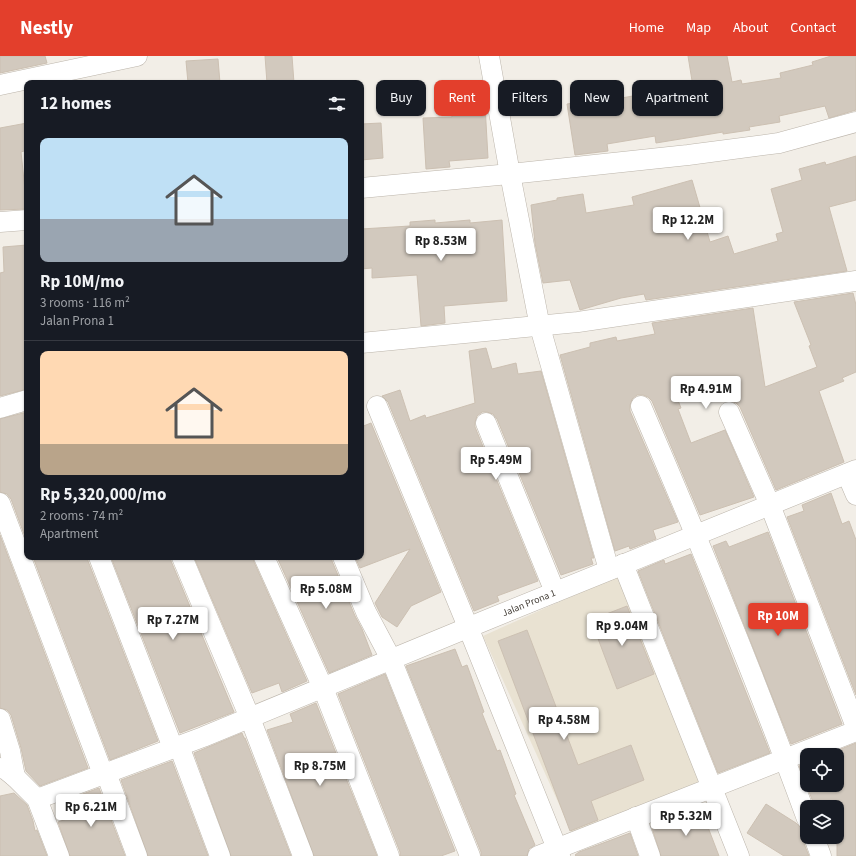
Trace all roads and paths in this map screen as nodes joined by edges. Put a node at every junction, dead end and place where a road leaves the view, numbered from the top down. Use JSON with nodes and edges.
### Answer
{"nodes":[{"id":1,"x":137,"y":56,"type":"edge"},
{"id":2,"x":488,"y":56,"type":"edge"},
{"id":3,"x":0,"y":85,"type":"edge"},
{"id":4,"x":856,"y":122,"type":"edge"},
{"id":5,"x":510,"y":174,"type":"junction"},
{"id":6,"x":364,"y":188,"type":"edge"},
{"id":7,"x":24,"y":220,"type":"edge"},
{"id":8,"x":0,"y":222,"type":"edge"},
{"id":9,"x":856,"y":281,"type":"edge"},
{"id":10,"x":540,"y":327,"type":"junction"},
{"id":11,"x":364,"y":343,"type":"edge"},
{"id":12,"x":24,"y":401,"type":"edge"},
{"id":13,"x":377,"y":406,"type":"dead end"},
{"id":14,"x":641,"y":406,"type":"dead end"},
{"id":15,"x":0,"y":408,"type":"edge"},
{"id":16,"x":729,"y":412,"type":"dead end"},
{"id":17,"x":486,"y":423,"type":"dead end"},
{"id":18,"x":852,"y":472,"type":"edge"},
{"id":19,"x":856,"y":495,"type":"edge"},
{"id":20,"x":0,"y":502,"type":"edge"},
{"id":21,"x":770,"y":505,"type":"junction"},
{"id":22,"x":696,"y":535,"type":"junction"},
{"id":23,"x":100,"y":560,"type":"edge"},
{"id":24,"x":183,"y":560,"type":"edge"},
{"id":25,"x":265,"y":560,"type":"edge"},
{"id":26,"x":344,"y":560,"type":"edge"},
{"id":27,"x":616,"y":567,"type":"junction"},
{"id":28,"x":555,"y":592,"type":"junction"},
{"id":29,"x":468,"y":628,"type":"junction"},
{"id":30,"x":391,"y":659,"type":"junction"},
{"id":31,"x":323,"y":688,"type":"junction"},
{"id":32,"x":250,"y":718,"type":"junction"},
{"id":33,"x":0,"y":719,"type":"edge"},
{"id":34,"x":856,"y":727,"type":"edge"},
{"id":35,"x":856,"y":731,"type":"edge"},
{"id":36,"x":176,"y":747,"type":"junction"},
{"id":37,"x":785,"y":759,"type":"junction"},
{"id":38,"x":7,"y":773,"type":"edge"},
{"id":39,"x":105,"y":774,"type":"junction"},
{"id":40,"x":713,"y":787,"type":"junction"},
{"id":41,"x":37,"y":799,"type":"junction"},
{"id":42,"x":800,"y":800,"type":"edge"},
{"id":43,"x":636,"y":817,"type":"junction"},
{"id":44,"x":817,"y":844,"type":"edge"},
{"id":45,"x":558,"y":852,"type":"edge"},
{"id":46,"x":58,"y":856,"type":"edge"},
{"id":47,"x":137,"y":856,"type":"edge"},
{"id":48,"x":220,"y":856,"type":"edge"},
{"id":49,"x":304,"y":856,"type":"edge"},
{"id":50,"x":389,"y":856,"type":"edge"},
{"id":51,"x":470,"y":856,"type":"edge"},
{"id":52,"x":538,"y":856,"type":"edge"},
{"id":53,"x":650,"y":856,"type":"edge"},
{"id":54,"x":739,"y":856,"type":"edge"},
{"id":55,"x":821,"y":856,"type":"edge"}],
"edges":[{"from":1,"to":3,"type":"street"},
{"from":2,"to":5,"type":"street"},
{"from":4,"to":5,"type":"street"},
{"from":5,"to":6,"type":"street"},
{"from":5,"to":10,"type":"street"},
{"from":7,"to":8,"type":"street"},
{"from":9,"to":10,"type":"street"},
{"from":10,"to":11,"type":"street"},
{"from":10,"to":27,"type":"street"},
{"from":12,"to":15,"type":"street"},
{"from":13,"to":29,"type":"street"},
{"from":14,"to":22,"type":"street"},
{"from":16,"to":21,"type":"street"},
{"from":17,"to":28,"type":"street"},
{"from":18,"to":19,"type":"street"},
{"from":18,"to":21,"type":"street","name":"Jalan Prona 1"},
{"from":20,"to":39,"type":"street"},
{"from":21,"to":22,"type":"street","name":"Jalan Prona 1"},
{"from":21,"to":34,"type":"street"},
{"from":22,"to":27,"type":"street","name":"Jalan Prona 1"},
{"from":22,"to":37,"type":"street"},
{"from":23,"to":36,"type":"street"},
{"from":24,"to":32,"type":"street"},
{"from":25,"to":31,"type":"street"},
{"from":26,"to":30,"type":"street"},
{"from":27,"to":28,"type":"street","name":"Jalan Prona 1"},
{"from":27,"to":40,"type":"street"},
{"from":28,"to":29,"type":"street","name":"Jalan Prona 1"},
{"from":29,"to":30,"type":"street","name":"Jalan Prona 1"},
{"from":29,"to":45,"type":"street"},
{"from":30,"to":31,"type":"street","name":"Jalan Prona 1"},
{"from":30,"to":51,"type":"street"},
{"from":31,"to":32,"type":"street","name":"Jalan Prona 1"},
{"from":31,"to":50,"type":"street"},
{"from":32,"to":36,"type":"street","name":"Jalan Prona 1"},
{"from":32,"to":49,"type":"street"},
{"from":33,"to":38,"type":"street"},
{"from":35,"to":37,"type":"street"},
{"from":36,"to":39,"type":"street","name":"Jalan Prona 1"},
{"from":36,"to":48,"type":"street"},
{"from":37,"to":40,"type":"street"},
{"from":37,"to":42,"type":"street"},
{"from":38,"to":41,"type":"street"},
{"from":39,"to":41,"type":"street","name":"Jalan Prona 1"},
{"from":39,"to":47,"type":"street"},
{"from":40,"to":43,"type":"street"},
{"from":40,"to":54,"type":"street"},
{"from":41,"to":46,"type":"street"},
{"from":43,"to":45,"type":"street"},
{"from":43,"to":53,"type":"street"},
{"from":44,"to":55,"type":"street"},
{"from":45,"to":52,"type":"street"}]}
